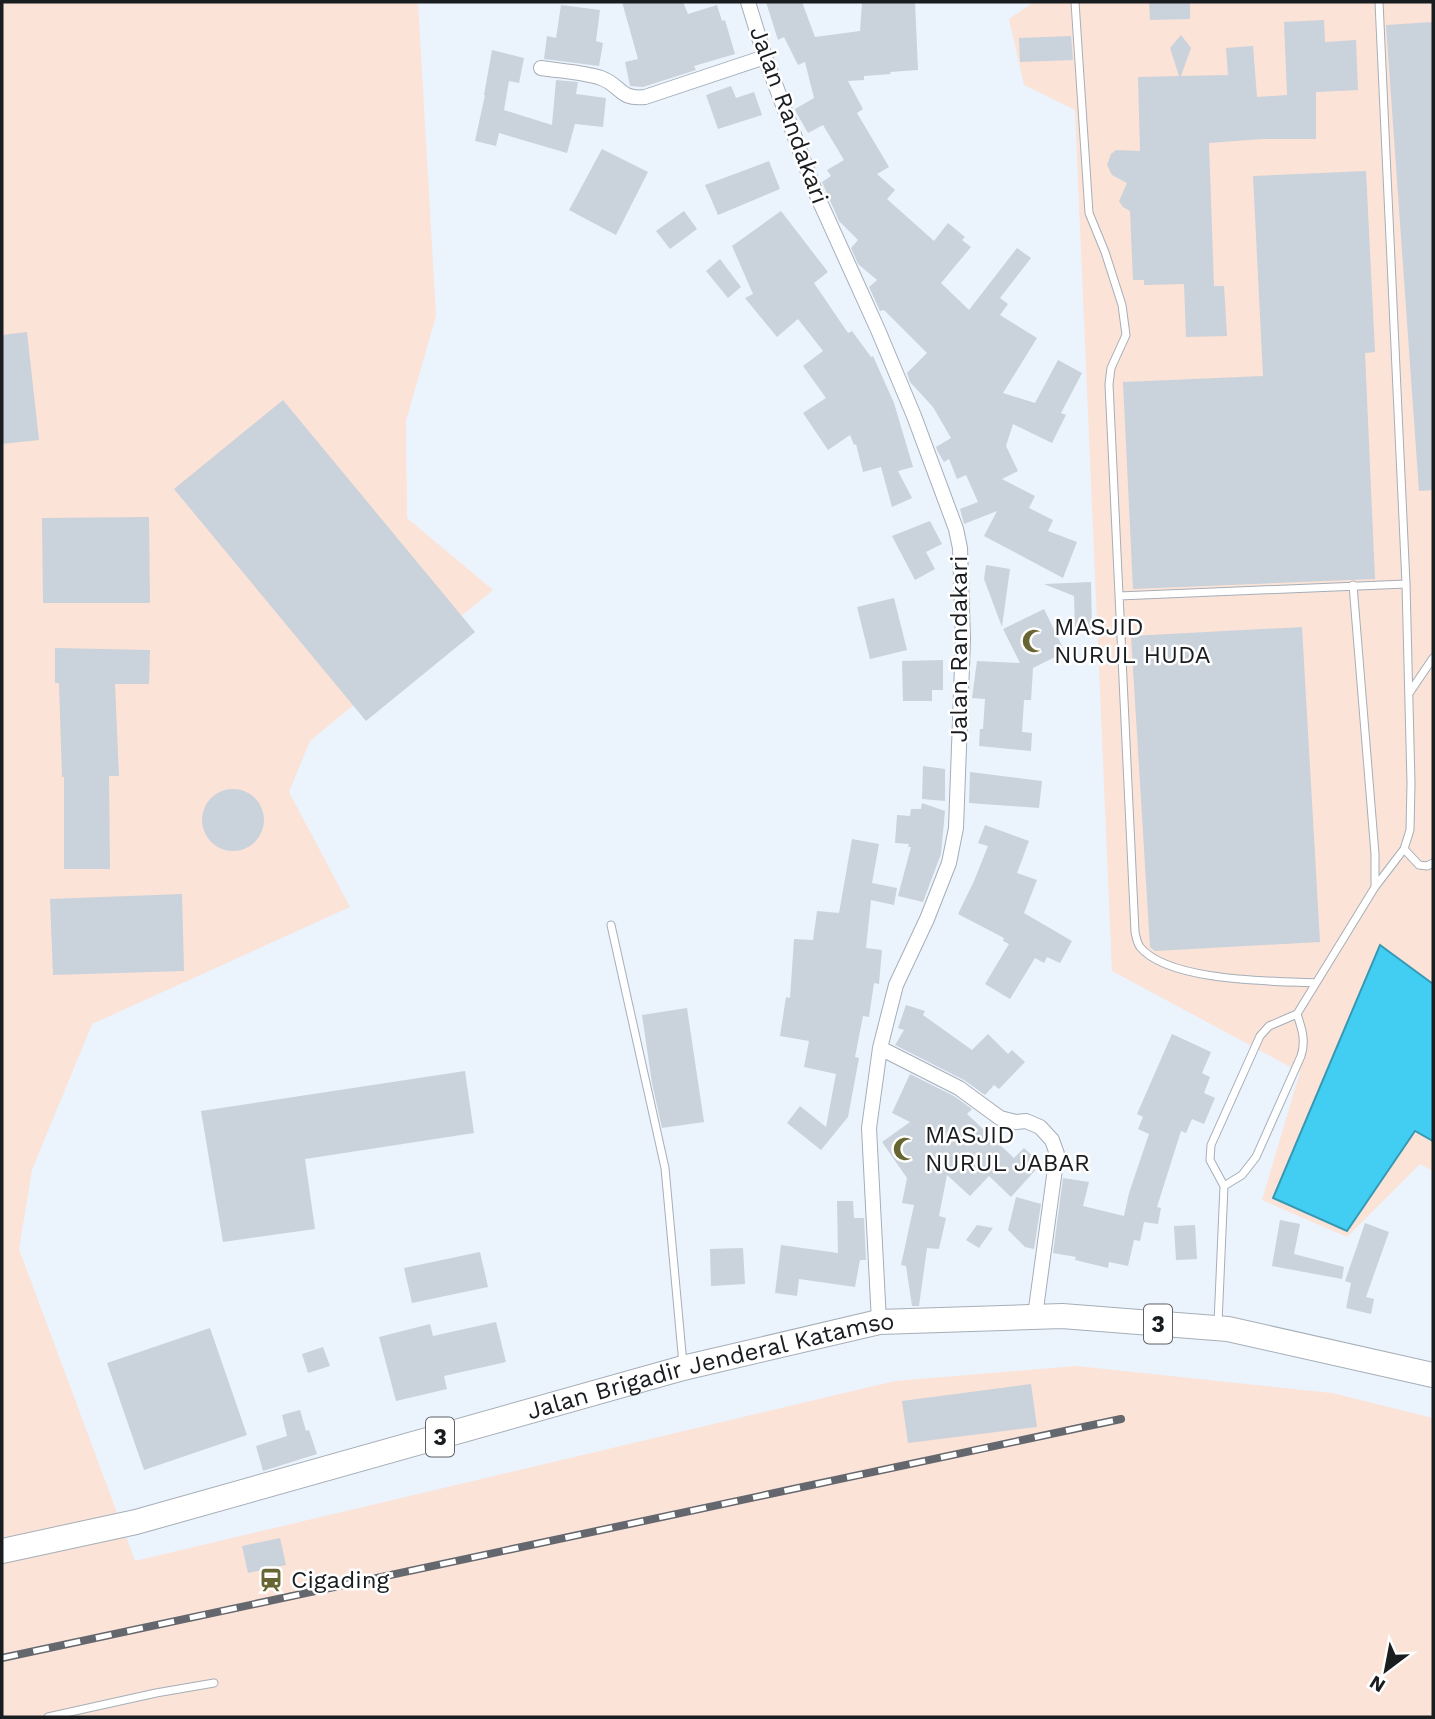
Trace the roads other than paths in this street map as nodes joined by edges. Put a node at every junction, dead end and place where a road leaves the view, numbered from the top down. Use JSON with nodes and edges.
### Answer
{"nodes":[{"id":1,"x":748,"y":2,"type":"edge"},
{"id":2,"x":1075,"y":2,"type":"edge"},
{"id":3,"x":1379,"y":2,"type":"edge"},
{"id":4,"x":765,"y":57,"type":"junction"},
{"id":5,"x":541,"y":68,"type":"dead end"},
{"id":6,"x":1353,"y":584,"type":"junction"},
{"id":7,"x":1406,"y":584,"type":"junction"},
{"id":8,"x":1119,"y":596,"type":"junction"},
{"id":9,"x":1433,"y":658,"type":"edge"},
{"id":10,"x":1409,"y":694,"type":"junction"},
{"id":11,"x":1404,"y":849,"type":"junction"},
{"id":12,"x":1433,"y":863,"type":"edge"},
{"id":13,"x":1374,"y":887,"type":"junction"},
{"id":14,"x":611,"y":925,"type":"dead end"},
{"id":15,"x":1316,"y":983,"type":"junction"},
{"id":16,"x":1297,"y":1014,"type":"junction"},
{"id":17,"x":880,"y":1048,"type":"junction"},
{"id":18,"x":1224,"y":1186,"type":"junction"},
{"id":19,"x":1035,"y":1316,"type":"junction"},
{"id":20,"x":879,"y":1322,"type":"junction"},
{"id":21,"x":1218,"y":1329,"type":"junction"},
{"id":22,"x":683,"y":1368,"type":"junction"},
{"id":23,"x":1433,"y":1375,"type":"edge"},
{"id":24,"x":2,"y":1551,"type":"edge"},
{"id":25,"x":214,"y":1684,"type":"dead end"},
{"id":26,"x":48,"y":1717,"type":"edge"}],
"edges":[{"from":1,"to":4,"type":"street","name":"Jalan Randakari"},
{"from":2,"to":8,"type":"lane"},
{"from":3,"to":7,"type":"lane"},
{"from":4,"to":5,"type":"street"},
{"from":4,"to":17,"type":"street","name":"Jalan Randakari"},
{"from":6,"to":7,"type":"lane"},
{"from":6,"to":8,"type":"lane"},
{"from":6,"to":13,"type":"lane"},
{"from":7,"to":10,"type":"lane"},
{"from":8,"to":15,"type":"lane"},
{"from":9,"to":10,"type":"lane"},
{"from":10,"to":11,"type":"lane"},
{"from":11,"to":12,"type":"lane"},
{"from":11,"to":13,"type":"lane"},
{"from":13,"to":15,"type":"lane"},
{"from":14,"to":22,"type":"lane"},
{"from":15,"to":16,"type":"lane"},
{"from":16,"to":18,"type":"lane"},
{"from":16,"to":18,"type":"lane"},
{"from":17,"to":19,"type":"street"},
{"from":17,"to":20,"type":"street","name":"Jalan Randakari"},
{"from":18,"to":21,"type":"lane"},
{"from":19,"to":20,"type":"highway","name":"Jalan Brigadir Jenderal Katamso","number":"3"},
{"from":19,"to":21,"type":"highway","name":"Jalan Brigadir Jenderal Katamso","number":"3"},
{"from":20,"to":22,"type":"highway","name":"Jalan Brigadir Jenderal Katamso","number":"3"},
{"from":21,"to":23,"type":"highway","name":"Jalan Brigadir Jenderal Katamso","number":"3"},
{"from":22,"to":24,"type":"highway","name":"Jalan Brigadir Jenderal Katamso","number":"3"},
{"from":25,"to":26,"type":"lane"}]}
